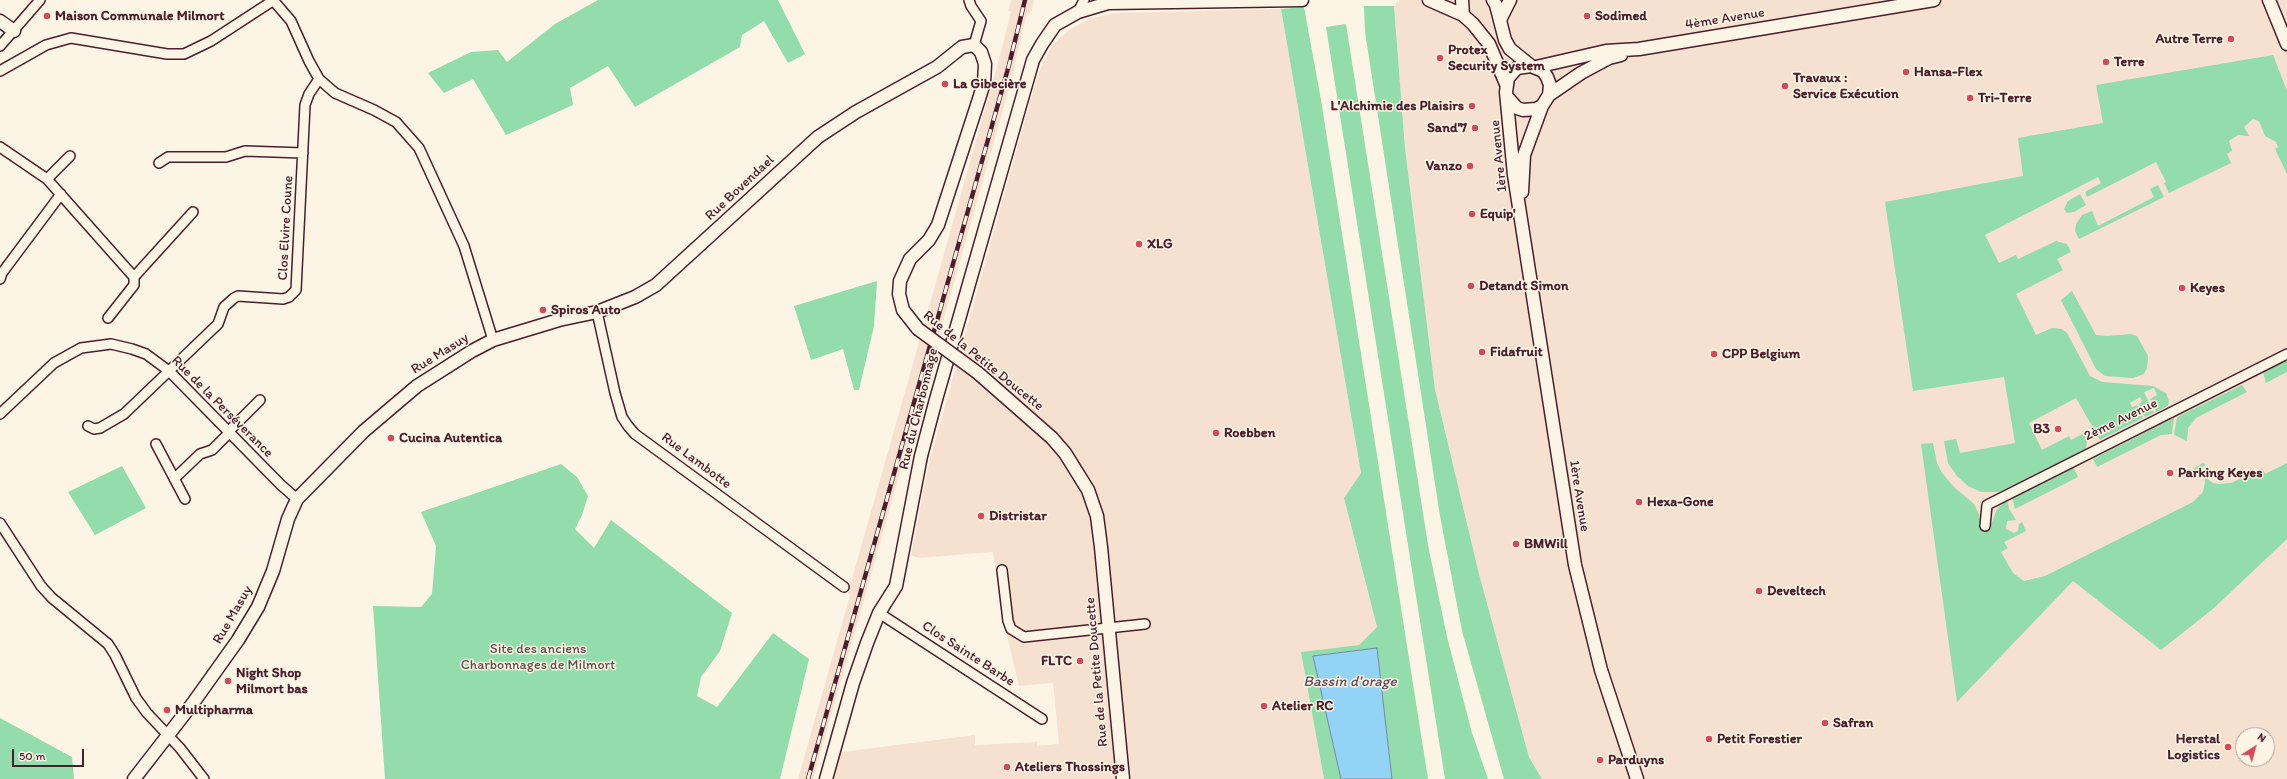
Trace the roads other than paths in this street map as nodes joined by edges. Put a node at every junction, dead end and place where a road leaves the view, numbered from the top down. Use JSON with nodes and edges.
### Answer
{"nodes":[{"id":1,"x":40,"y":0,"type":"edge"},
{"id":2,"x":273,"y":0,"type":"edge"},
{"id":3,"x":969,"y":0,"type":"edge"},
{"id":4,"x":1084,"y":0,"type":"edge"},
{"id":5,"x":1302,"y":0,"type":"edge"},
{"id":6,"x":1429,"y":0,"type":"edge"},
{"id":7,"x":1462,"y":0,"type":"edge"},
{"id":8,"x":1493,"y":0,"type":"edge"},
{"id":9,"x":1510,"y":0,"type":"edge"},
{"id":10,"x":1934,"y":0,"type":"edge"},
{"id":11,"x":2271,"y":2,"type":"edge"},
{"id":12,"x":1078,"y":12,"type":"junction"},
{"id":13,"x":1463,"y":15,"type":"junction"},
{"id":14,"x":1500,"y":20,"type":"junction"},
{"id":15,"x":0,"y":21,"type":"edge"},
{"id":16,"x":14,"y":31,"type":"junction"},
{"id":17,"x":2287,"y":44,"type":"edge"},
{"id":18,"x":974,"y":45,"type":"junction"},
{"id":19,"x":0,"y":46,"type":"edge"},
{"id":20,"x":1640,"y":49,"type":"junction"},
{"id":21,"x":1533,"y":66,"type":"junction"},
{"id":22,"x":0,"y":71,"type":"edge"},
{"id":23,"x":320,"y":79,"type":"junction"},
{"id":24,"x":1506,"y":84,"type":"junction"},
{"id":25,"x":1550,"y":96,"type":"junction"},
{"id":26,"x":1508,"y":98,"type":"junction"},
{"id":27,"x":1542,"y":106,"type":"junction"},
{"id":28,"x":0,"y":147,"type":"edge"},
{"id":29,"x":303,"y":153,"type":"junction"},
{"id":30,"x":70,"y":156,"type":"dead end"},
{"id":31,"x":159,"y":163,"type":"dead end"},
{"id":32,"x":47,"y":180,"type":"junction"},
{"id":33,"x":61,"y":194,"type":"junction"},
{"id":34,"x":1521,"y":211,"type":"junction"},
{"id":35,"x":193,"y":212,"type":"dead end"},
{"id":36,"x":134,"y":277,"type":"junction"},
{"id":37,"x":0,"y":279,"type":"edge"},
{"id":38,"x":598,"y":312,"type":"junction"},
{"id":39,"x":108,"y":318,"type":"dead end"},
{"id":40,"x":493,"y":340,"type":"junction"},
{"id":41,"x":2287,"y":354,"type":"edge"},
{"id":42,"x":169,"y":371,"type":"junction"},
{"id":43,"x":260,"y":400,"type":"dead end"},
{"id":44,"x":0,"y":414,"type":"edge"},
{"id":45,"x":88,"y":426,"type":"dead end"},
{"id":46,"x":229,"y":432,"type":"junction"},
{"id":47,"x":156,"y":444,"type":"dead end"},
{"id":48,"x":175,"y":478,"type":"junction"},
{"id":49,"x":185,"y":499,"type":"dead end"},
{"id":50,"x":298,"y":499,"type":"junction"},
{"id":51,"x":0,"y":523,"type":"edge"},
{"id":52,"x":1985,"y":526,"type":"dead end"},
{"id":53,"x":1002,"y":570,"type":"dead end"},
{"id":54,"x":844,"y":587,"type":"dead end"},
{"id":55,"x":879,"y":613,"type":"junction"},
{"id":56,"x":1144,"y":624,"type":"dead end"},
{"id":57,"x":1108,"y":628,"type":"junction"},
{"id":58,"x":1042,"y":719,"type":"dead end"},
{"id":59,"x":168,"y":736,"type":"junction"},
{"id":60,"x":134,"y":779,"type":"edge"},
{"id":61,"x":204,"y":779,"type":"edge"},
{"id":62,"x":826,"y":779,"type":"edge"},
{"id":63,"x":1123,"y":779,"type":"edge"},
{"id":64,"x":1637,"y":779,"type":"edge"}],
"edges":[{"from":1,"to":16,"type":"street"},
{"from":2,"to":22,"type":"street"},
{"from":2,"to":23,"type":"street"},
{"from":3,"to":18,"type":"street"},
{"from":4,"to":12,"type":"street"},
{"from":5,"to":12,"type":"street"},
{"from":6,"to":13,"type":"street","name":"1ère Avenue"},
{"from":7,"to":13,"type":"street"},
{"from":8,"to":14,"type":"street"},
{"from":9,"to":14,"type":"street"},
{"from":10,"to":20,"type":"street","name":"4ème Avenue"},
{"from":11,"to":17,"type":"street"},
{"from":12,"to":55,"type":"street","name":"Rue du Charbonnage"},
{"from":13,"to":24,"type":"street","name":"1ère Avenue"},
{"from":14,"to":21,"type":"street"},
{"from":15,"to":16,"type":"street"},
{"from":16,"to":19,"type":"street"},
{"from":18,"to":38,"type":"street","name":"Rue Bovendael"},
{"from":18,"to":57,"type":"street","name":"Rue de la Petite Doucette","bridge":true},
{"from":20,"to":21,"type":"street","name":"4ème Avenue"},
{"from":20,"to":25,"type":"street","name":"4ème Avenue"},
{"from":21,"to":24,"type":"street"},
{"from":21,"to":25,"type":"street"},
{"from":23,"to":29,"type":"street","name":"Clos Elvire Coune"},
{"from":23,"to":40,"type":"street"},
{"from":24,"to":26,"type":"street","name":"1ère Avenue"},
{"from":25,"to":27,"type":"street","name":"1ère Avenue"},
{"from":26,"to":27,"type":"street","name":"1ère Avenue"},
{"from":26,"to":34,"type":"street","name":"1ère Avenue"},
{"from":27,"to":34,"type":"street","name":"1ère Avenue"},
{"from":28,"to":32,"type":"street"},
{"from":29,"to":31,"type":"street"},
{"from":29,"to":42,"type":"street","name":"Clos Elvire Coune"},
{"from":30,"to":32,"type":"street"},
{"from":32,"to":33,"type":"street"},
{"from":33,"to":36,"type":"street"},
{"from":33,"to":37,"type":"street"},
{"from":34,"to":64,"type":"street","name":"1ère Avenue"},
{"from":35,"to":36,"type":"street"},
{"from":36,"to":39,"type":"street"},
{"from":38,"to":40,"type":"street","name":"Rue Bovendael"},
{"from":38,"to":54,"type":"street","name":"Rue Lambotte"},
{"from":40,"to":50,"type":"street","name":"Rue Masuy"},
{"from":41,"to":52,"type":"street","name":"2ème Avenue"},
{"from":42,"to":44,"type":"street","name":"Rue de la Perséverance"},
{"from":42,"to":45,"type":"street"},
{"from":42,"to":46,"type":"street","name":"Rue de la Perséverance"},
{"from":43,"to":46,"type":"street"},
{"from":46,"to":48,"type":"street"},
{"from":46,"to":50,"type":"street","name":"Rue de la Perséverance"},
{"from":47,"to":48,"type":"street"},
{"from":48,"to":49,"type":"street"},
{"from":50,"to":59,"type":"street","name":"Rue Masuy"},
{"from":51,"to":59,"type":"street"},
{"from":53,"to":57,"type":"street"},
{"from":55,"to":58,"type":"street","name":"Clos Sainte Barbe"},
{"from":55,"to":62,"type":"street","name":"Rue du Charbonnage"},
{"from":56,"to":57,"type":"street"},
{"from":57,"to":63,"type":"street","name":"Rue de la Petite Doucette"},
{"from":59,"to":60,"type":"street","name":"Rue Masuy"},
{"from":59,"to":61,"type":"street"}]}
